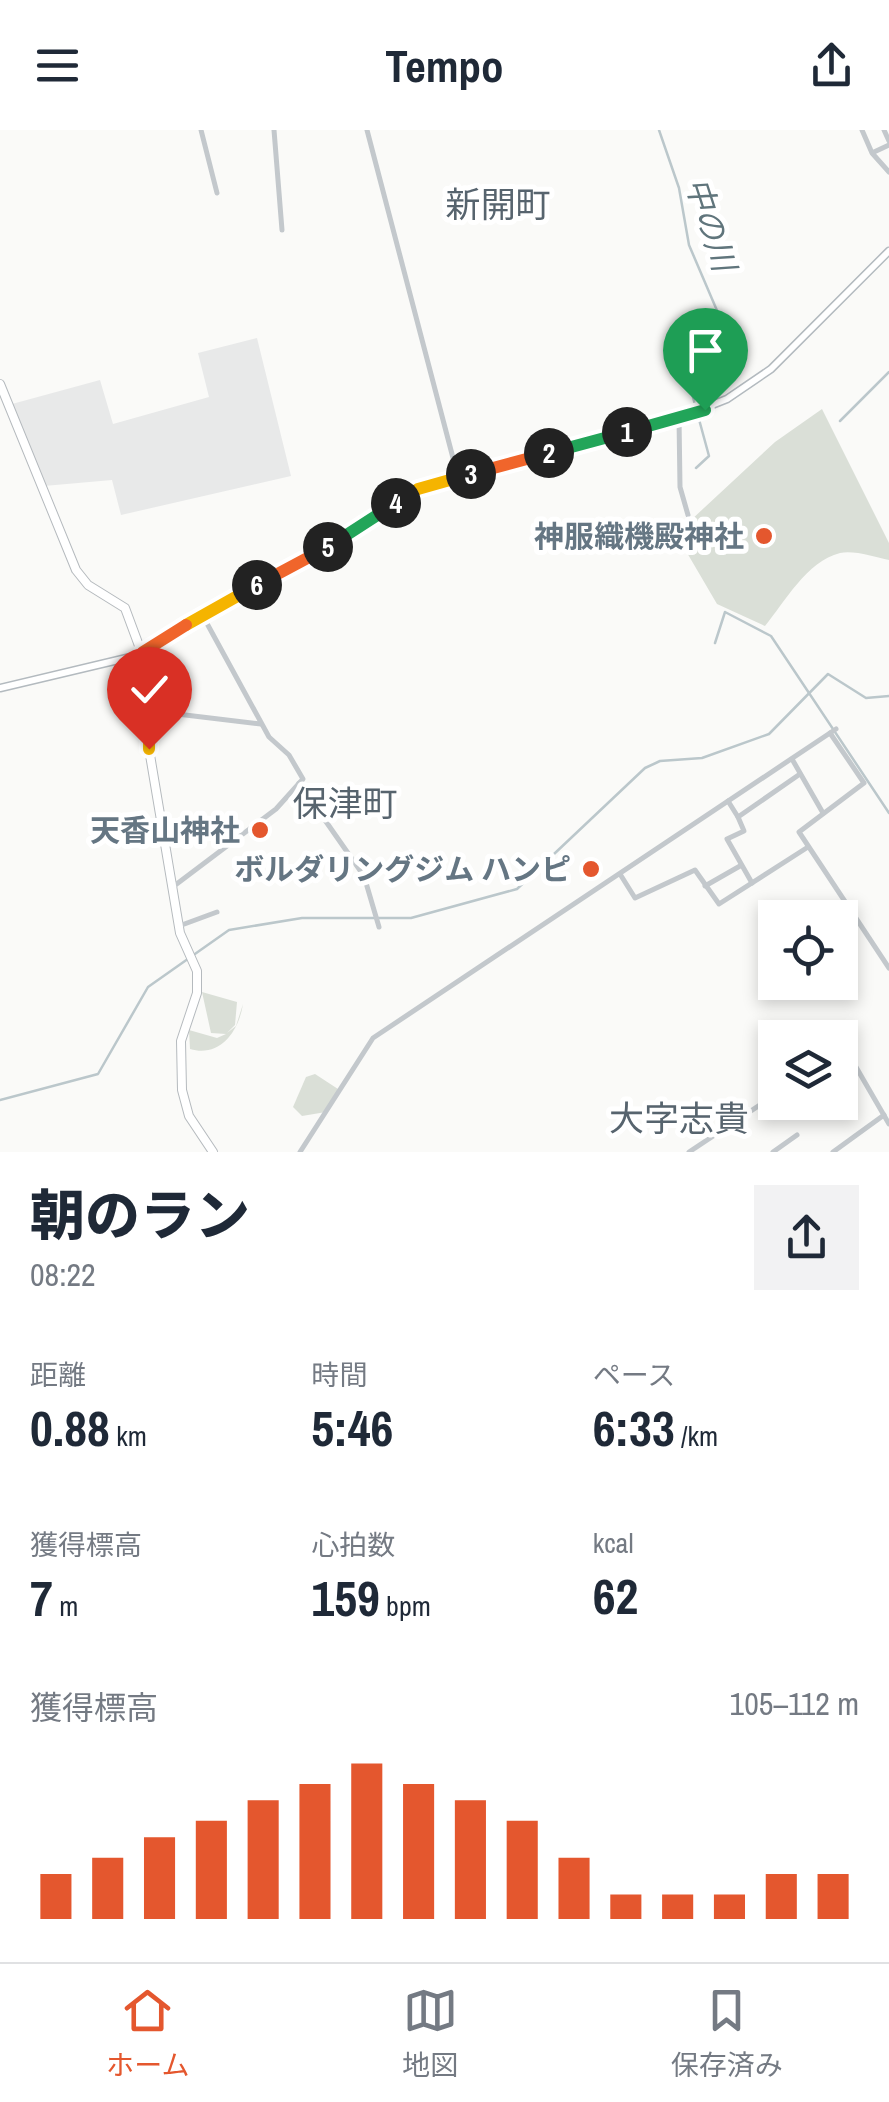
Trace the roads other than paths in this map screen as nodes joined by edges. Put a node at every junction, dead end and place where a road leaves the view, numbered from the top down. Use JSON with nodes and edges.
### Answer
{"nodes":[{"id":1,"x":200,"y":130,"type":"edge"},
{"id":2,"x":274,"y":130,"type":"edge"},
{"id":3,"x":367,"y":130,"type":"edge"},
{"id":4,"x":862,"y":130,"type":"edge"},
{"id":5,"x":884,"y":130,"type":"edge"},
{"id":6,"x":889,"y":143,"type":"edge"},
{"id":7,"x":872,"y":153,"type":"junction"},
{"id":8,"x":889,"y":172,"type":"edge"},
{"id":9,"x":217,"y":193,"type":"dead end"},
{"id":10,"x":282,"y":230,"type":"dead end"},
{"id":11,"x":889,"y":252,"type":"edge"},
{"id":12,"x":0,"y":384,"type":"edge"},
{"id":13,"x":678,"y":418,"type":"junction"},
{"id":14,"x":458,"y":478,"type":"junction"},
{"id":15,"x":688,"y":515,"type":"dead end"},
{"id":16,"x":202,"y":616,"type":"junction"},
{"id":17,"x":143,"y":652,"type":"junction"},
{"id":18,"x":0,"y":688,"type":"edge"},
{"id":19,"x":148,"y":722,"type":"junction"},
{"id":20,"x":261,"y":724,"type":"junction"},
{"id":21,"x":792,"y":759,"type":"junction"},
{"id":22,"x":800,"y":774,"type":"junction"},
{"id":23,"x":299,"y":782,"type":"junction"},
{"id":24,"x":728,"y":801,"type":"junction"},
{"id":25,"x":823,"y":812,"type":"junction"},
{"id":26,"x":738,"y":817,"type":"junction"},
{"id":27,"x":809,"y":847,"type":"junction"},
{"id":28,"x":740,"y":866,"type":"junction"},
{"id":29,"x":620,"y":874,"type":"junction"},
{"id":30,"x":752,"y":884,"type":"junction"},
{"id":31,"x":174,"y":886,"type":"junction"},
{"id":32,"x":705,"y":886,"type":"junction"},
{"id":33,"x":217,"y":912,"type":"dead end"},
{"id":34,"x":378,"y":922,"type":"dead end"},
{"id":35,"x":179,"y":926,"type":"junction"},
{"id":36,"x":889,"y":968,"type":"edge"},
{"id":37,"x":858,"y":1070,"type":"edge"},
{"id":38,"x":758,"y":1106,"type":"edge"},
{"id":39,"x":884,"y":1115,"type":"junction"},
{"id":40,"x":889,"y":1124,"type":"edge"},
{"id":41,"x":797,"y":1135,"type":"dead end"},
{"id":42,"x":704,"y":1142,"type":"junction"},
{"id":43,"x":213,"y":1152,"type":"edge"},
{"id":44,"x":300,"y":1152,"type":"edge"},
{"id":45,"x":689,"y":1152,"type":"edge"},
{"id":46,"x":710,"y":1152,"type":"edge"},
{"id":47,"x":773,"y":1152,"type":"edge"},
{"id":48,"x":833,"y":1152,"type":"edge"}],
"edges":[{"from":1,"to":9,"type":"street"},
{"from":2,"to":10,"type":"street"},
{"from":3,"to":14,"type":"street"},
{"from":4,"to":7,"type":"street"},
{"from":5,"to":6,"type":"street"},
{"from":6,"to":7,"type":"street"},
{"from":7,"to":8,"type":"street"},
{"from":11,"to":13,"type":"street"},
{"from":12,"to":17,"type":"main road"},
{"from":13,"to":14,"type":"street"},
{"from":13,"to":15,"type":"street"},
{"from":14,"to":16,"type":"street"},
{"from":16,"to":17,"type":"street"},
{"from":16,"to":20,"type":"street"},
{"from":17,"to":18,"type":"street"},
{"from":17,"to":19,"type":"main road"},
{"from":19,"to":20,"type":"street"},
{"from":19,"to":31,"type":"main road"},
{"from":20,"to":23,"type":"street"},
{"from":21,"to":22,"type":"street"},
{"from":21,"to":24,"type":"street"},
{"from":21,"to":25,"type":"street"},
{"from":22,"to":25,"type":"street"},
{"from":22,"to":26,"type":"street"},
{"from":23,"to":31,"type":"street"},
{"from":23,"to":34,"type":"street"},
{"from":24,"to":26,"type":"street"},
{"from":24,"to":29,"type":"street"},
{"from":25,"to":27,"type":"street"},
{"from":26,"to":28,"type":"street"},
{"from":27,"to":30,"type":"street"},
{"from":27,"to":36,"type":"street"},
{"from":28,"to":30,"type":"street"},
{"from":28,"to":32,"type":"street"},
{"from":29,"to":32,"type":"street"},
{"from":29,"to":44,"type":"street"},
{"from":30,"to":32,"type":"street"},
{"from":31,"to":35,"type":"main road"},
{"from":33,"to":35,"type":"street"},
{"from":35,"to":43,"type":"main road"},
{"from":37,"to":39,"type":"street"},
{"from":38,"to":42,"type":"street"},
{"from":39,"to":40,"type":"street"},
{"from":39,"to":48,"type":"street"},
{"from":41,"to":47,"type":"street"},
{"from":42,"to":45,"type":"street"},
{"from":42,"to":46,"type":"street"}]}
